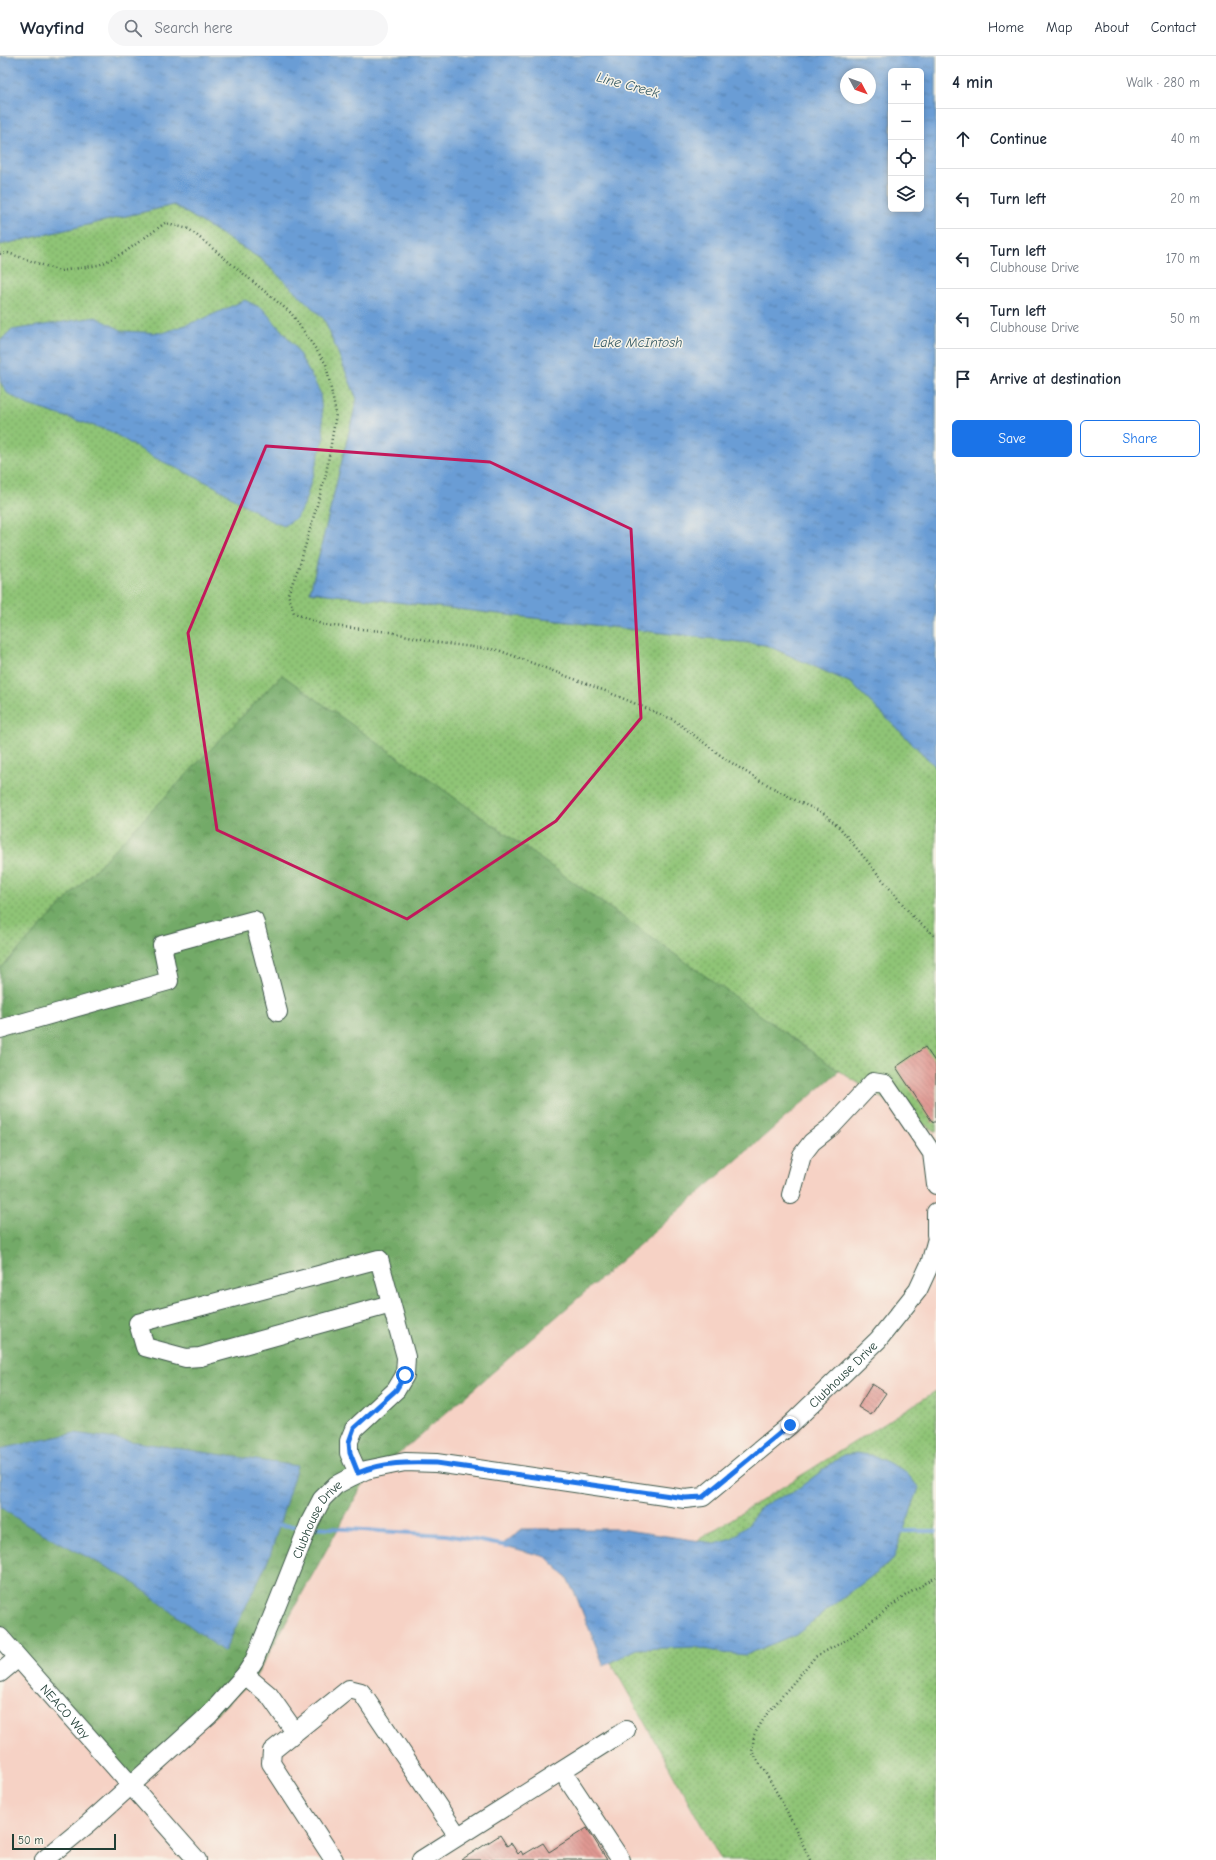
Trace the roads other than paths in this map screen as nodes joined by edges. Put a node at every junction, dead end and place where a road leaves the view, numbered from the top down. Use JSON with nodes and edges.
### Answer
{"nodes":[{"id":1,"x":278,"y":1012,"type":"dead end"},
{"id":2,"x":0,"y":1029,"type":"edge"},
{"id":3,"x":936,"y":1185,"type":"edge"},
{"id":4,"x":791,"y":1195,"type":"dead end"},
{"id":5,"x":936,"y":1242,"type":"edge"},
{"id":6,"x":931,"y":1272,"type":"edge"},
{"id":7,"x":391,"y":1304,"type":"junction"},
{"id":8,"x":358,"y":1473,"type":"junction"},
{"id":9,"x":0,"y":1637,"type":"edge"},
{"id":10,"x":18,"y":1658,"type":"junction"},
{"id":11,"x":0,"y":1673,"type":"edge"},
{"id":12,"x":245,"y":1675,"type":"junction"},
{"id":13,"x":626,"y":1730,"type":"dead end"},
{"id":14,"x":295,"y":1732,"type":"junction"},
{"id":15,"x":562,"y":1770,"type":"junction"},
{"id":16,"x":130,"y":1785,"type":"junction"},
{"id":17,"x":458,"y":1836,"type":"junction"},
{"id":18,"x":44,"y":1860,"type":"edge"},
{"id":19,"x":197,"y":1860,"type":"edge"},
{"id":20,"x":334,"y":1860,"type":"edge"},
{"id":21,"x":421,"y":1860,"type":"edge"},
{"id":22,"x":621,"y":1860,"type":"edge"}],
"edges":[{"from":1,"to":2,"type":"street"},
{"from":3,"to":4,"type":"street"},
{"from":5,"to":6,"type":"street","name":"Clubhouse Drive"},
{"from":6,"to":8,"type":"street","name":"Clubhouse Drive"},
{"from":7,"to":7,"type":"street"},
{"from":7,"to":8,"type":"street"},
{"from":8,"to":12,"type":"street","name":"Clubhouse Drive"},
{"from":9,"to":10,"type":"street","name":"NEACO Way"},
{"from":10,"to":11,"type":"street"},
{"from":10,"to":16,"type":"street","name":"NEACO Way"},
{"from":12,"to":14,"type":"street"},
{"from":12,"to":16,"type":"street","name":"Clubhouse Drive"},
{"from":13,"to":15,"type":"street"},
{"from":14,"to":17,"type":"street"},
{"from":14,"to":20,"type":"street"},
{"from":15,"to":17,"type":"street"},
{"from":15,"to":22,"type":"street"},
{"from":16,"to":18,"type":"street","name":"Clubhouse Drive"},
{"from":16,"to":19,"type":"street","name":"NEACO Way"},
{"from":17,"to":21,"type":"street"}]}
